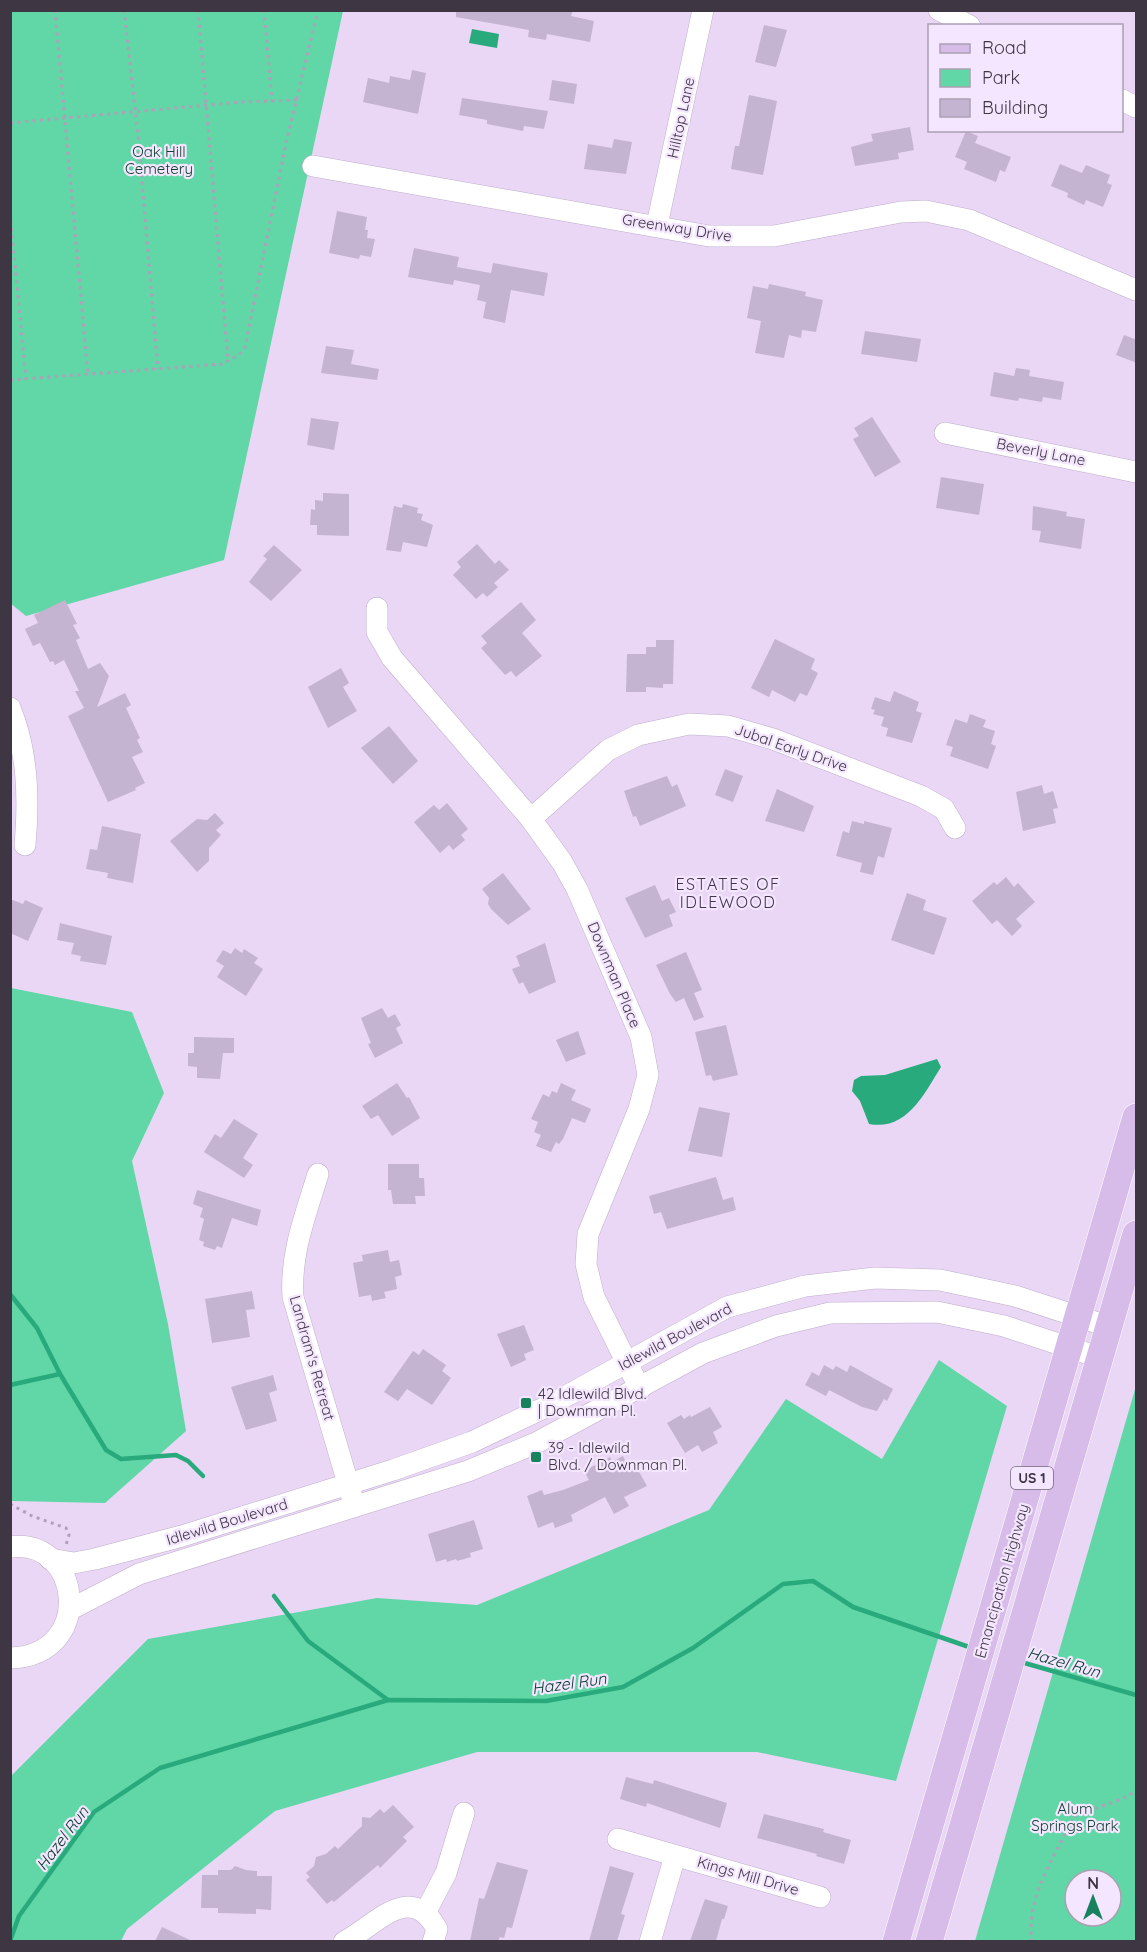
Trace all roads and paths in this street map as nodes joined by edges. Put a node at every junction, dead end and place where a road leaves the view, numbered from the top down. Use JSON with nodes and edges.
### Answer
{"nodes":[{"id":1,"x":55,"y":10,"type":"edge"},
{"id":2,"x":124,"y":10,"type":"edge"},
{"id":3,"x":198,"y":10,"type":"edge"},
{"id":4,"x":264,"y":10,"type":"edge"},
{"id":5,"x":318,"y":10,"type":"edge"},
{"id":6,"x":703,"y":10,"type":"edge"},
{"id":7,"x":939,"y":10,"type":"edge"},
{"id":8,"x":966,"y":24,"type":"edge"},
{"id":9,"x":297,"y":100,"type":"junction"},
{"id":10,"x":1123,"y":100,"type":"edge"},
{"id":11,"x":272,"y":101,"type":"junction"},
{"id":12,"x":206,"y":106,"type":"junction"},
{"id":13,"x":1137,"y":106,"type":"edge"},
{"id":14,"x":135,"y":112,"type":"junction"},
{"id":15,"x":65,"y":118,"type":"junction"},
{"id":16,"x":10,"y":123,"type":"edge"},
{"id":17,"x":312,"y":166,"type":"dead end"},
{"id":18,"x":10,"y":213,"type":"edge"},
{"id":19,"x":657,"y":225,"type":"junction"},
{"id":20,"x":1137,"y":290,"type":"edge"},
{"id":21,"x":228,"y":362,"type":"junction"},
{"id":22,"x":158,"y":369,"type":"junction"},
{"id":23,"x":88,"y":375,"type":"junction"},
{"id":24,"x":10,"y":380,"type":"edge"},
{"id":25,"x":26,"y":380,"type":"junction"},
{"id":26,"x":945,"y":433,"type":"dead end"},
{"id":27,"x":1137,"y":472,"type":"edge"},
{"id":28,"x":377,"y":608,"type":"dead end"},
{"id":29,"x":10,"y":708,"type":"edge"},
{"id":30,"x":531,"y":819,"type":"junction"},
{"id":31,"x":955,"y":828,"type":"dead end"},
{"id":32,"x":24,"y":845,"type":"dead end"},
{"id":33,"x":1137,"y":1117,"type":"edge"},
{"id":34,"x":318,"y":1174,"type":"dead end"},
{"id":35,"x":1137,"y":1234,"type":"edge"},
{"id":36,"x":1079,"y":1316,"type":"junction"},
{"id":37,"x":1110,"y":1327,"type":"junction"},
{"id":38,"x":1070,"y":1347,"type":"junction"},
{"id":39,"x":1101,"y":1358,"type":"junction"},
{"id":40,"x":624,"y":1363,"type":"junction"},
{"id":41,"x":640,"y":1389,"type":"junction"},
{"id":42,"x":349,"y":1485,"type":"junction"},
{"id":43,"x":10,"y":1504,"type":"edge"},
{"id":44,"x":354,"y":1507,"type":"junction"},
{"id":45,"x":10,"y":1546,"type":"edge"},
{"id":46,"x":58,"y":1554,"type":"junction"},
{"id":47,"x":71,"y":1609,"type":"junction"},
{"id":48,"x":10,"y":1658,"type":"edge"},
{"id":49,"x":1137,"y":1791,"type":"edge"},
{"id":50,"x":464,"y":1813,"type":"dead end"},
{"id":51,"x":618,"y":1839,"type":"dead end"},
{"id":52,"x":675,"y":1856,"type":"junction"},
{"id":53,"x":820,"y":1897,"type":"dead end"},
{"id":54,"x":426,"y":1913,"type":"junction"},
{"id":55,"x":344,"y":1941,"type":"edge"},
{"id":56,"x":433,"y":1941,"type":"edge"},
{"id":57,"x":650,"y":1941,"type":"edge"},
{"id":58,"x":896,"y":1941,"type":"edge"},
{"id":59,"x":929,"y":1941,"type":"edge"},
{"id":60,"x":1032,"y":1941,"type":"edge"}],
"edges":[{"from":1,"to":15,"type":"path"},
{"from":2,"to":14,"type":"path"},
{"from":3,"to":12,"type":"path"},
{"from":4,"to":11,"type":"path"},
{"from":5,"to":9,"type":"path"},
{"from":6,"to":19,"type":"street","name":"Hilltop Lane"},
{"from":7,"to":8,"type":"street"},
{"from":9,"to":11,"type":"path"},
{"from":9,"to":21,"type":"path"},
{"from":10,"to":13,"type":"street"},
{"from":11,"to":12,"type":"path"},
{"from":12,"to":14,"type":"path"},
{"from":12,"to":21,"type":"path"},
{"from":14,"to":15,"type":"path"},
{"from":14,"to":22,"type":"path"},
{"from":15,"to":16,"type":"path"},
{"from":15,"to":23,"type":"path"},
{"from":17,"to":19,"type":"street","name":"Greenway Drive"},
{"from":18,"to":25,"type":"path"},
{"from":19,"to":20,"type":"street","name":"Greenway Drive"},
{"from":21,"to":22,"type":"path"},
{"from":22,"to":23,"type":"path"},
{"from":23,"to":25,"type":"path"},
{"from":24,"to":25,"type":"path"},
{"from":26,"to":27,"type":"street","name":"Beverly Lane"},
{"from":28,"to":30,"type":"street","name":"Downman Place"},
{"from":29,"to":32,"type":"street"},
{"from":30,"to":31,"type":"street","name":"Jubal Early Drive"},
{"from":30,"to":40,"type":"street","name":"Downman Place"},
{"from":33,"to":36,"type":"main road","name":"Emancipation Highway","number":"US 1"},
{"from":34,"to":42,"type":"street","name":"Landram's Retreat"},
{"from":35,"to":37,"type":"main road","number":"US 1"},
{"from":36,"to":37,"type":"street","name":"Idlewild Boulevard"},
{"from":36,"to":38,"type":"main road","name":"Emancipation Highway","number":"US 1"},
{"from":36,"to":40,"type":"street","name":"Idlewild Boulevard"},
{"from":37,"to":39,"type":"main road","number":"US 1"},
{"from":38,"to":39,"type":"street","name":"Idlewild Boulevard"},
{"from":38,"to":41,"type":"street","name":"Idlewild Boulevard"},
{"from":38,"to":58,"type":"main road","name":"Emancipation Highway","number":"US 1"},
{"from":39,"to":59,"type":"main road","number":"US 1"},
{"from":40,"to":41,"type":"street","name":"Downman Place"},
{"from":40,"to":42,"type":"street","name":"Idlewild Boulevard"},
{"from":41,"to":44,"type":"street","name":"Idlewild Boulevard"},
{"from":42,"to":44,"type":"street","name":"Landram's Retreat"},
{"from":42,"to":46,"type":"street","name":"Idlewild Boulevard"},
{"from":43,"to":46,"type":"path"},
{"from":44,"to":47,"type":"street","name":"Idlewild Boulevard"},
{"from":45,"to":46,"type":"street","name":"Idlewild Boulevard"},
{"from":46,"to":47,"type":"street"},
{"from":47,"to":48,"type":"street"},
{"from":49,"to":60,"type":"path"},
{"from":50,"to":54,"type":"street"},
{"from":51,"to":52,"type":"street","name":"Kings Mill Drive"},
{"from":52,"to":53,"type":"street","name":"Kings Mill Drive"},
{"from":52,"to":57,"type":"street"},
{"from":54,"to":55,"type":"street"},
{"from":54,"to":56,"type":"street"}]}
